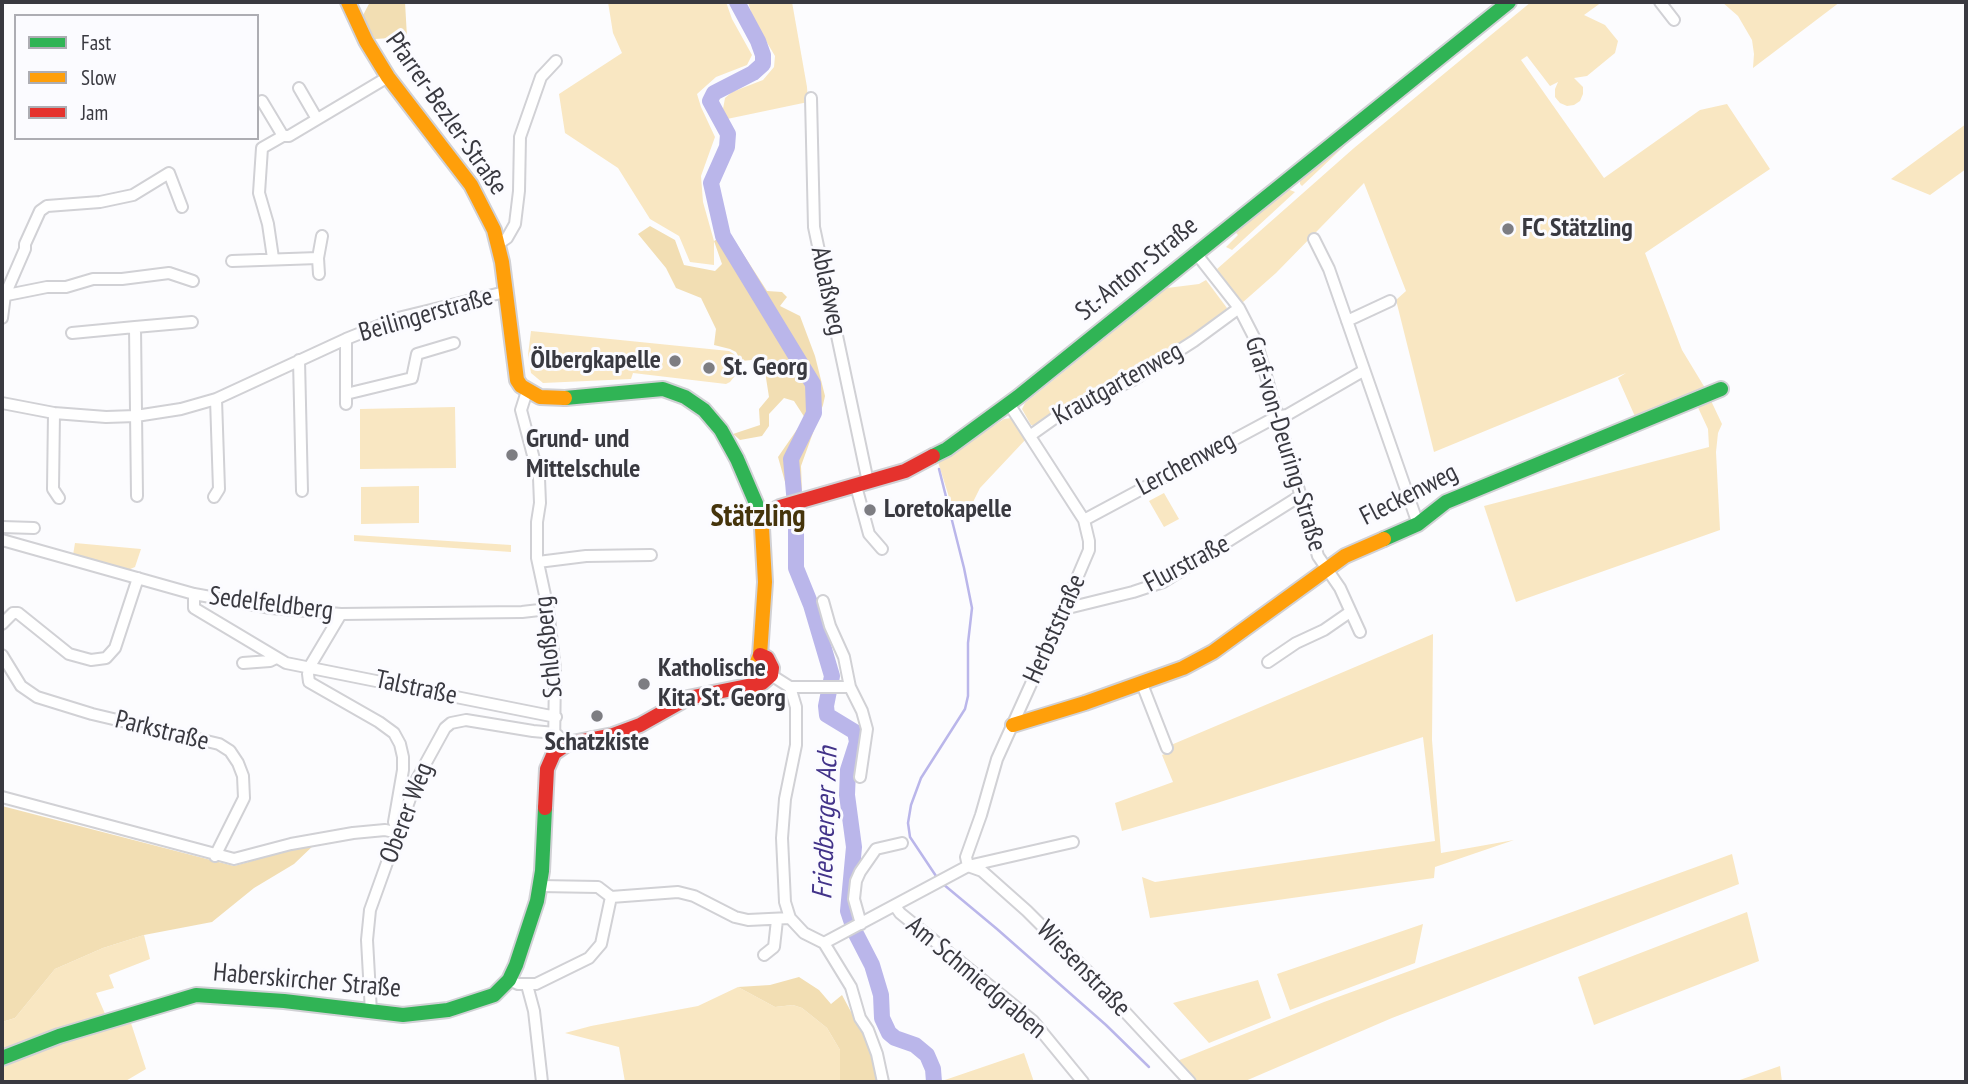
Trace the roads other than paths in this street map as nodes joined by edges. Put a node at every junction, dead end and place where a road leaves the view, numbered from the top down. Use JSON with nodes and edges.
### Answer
{"nodes":[{"id":1,"x":348,"y":2,"type":"edge"},
{"id":2,"x":1508,"y":2,"type":"edge"},
{"id":3,"x":1660,"y":2,"type":"edge"},
{"id":4,"x":1674,"y":20,"type":"dead end"},
{"id":5,"x":556,"y":61,"type":"dead end"},
{"id":6,"x":388,"y":76,"type":"junction"},
{"id":7,"x":299,"y":88,"type":"dead end"},
{"id":8,"x":811,"y":98,"type":"dead end"},
{"id":9,"x":262,"y":101,"type":"dead end"},
{"id":10,"x":317,"y":119,"type":"junction"},
{"id":11,"x":283,"y":136,"type":"junction"},
{"id":12,"x":182,"y":208,"type":"dead end"},
{"id":13,"x":322,"y":236,"type":"dead end"},
{"id":14,"x":1314,"y":239,"type":"dead end"},
{"id":15,"x":498,"y":244,"type":"junction"},
{"id":16,"x":1195,"y":252,"type":"junction"},
{"id":17,"x":273,"y":258,"type":"junction"},
{"id":18,"x":318,"y":258,"type":"junction"},
{"id":19,"x":232,"y":261,"type":"dead end"},
{"id":20,"x":319,"y":274,"type":"dead end"},
{"id":21,"x":193,"y":281,"type":"dead end"},
{"id":22,"x":505,"y":292,"type":"junction"},
{"id":23,"x":4,"y":295,"type":"edge"},
{"id":24,"x":1390,"y":301,"type":"dead end"},
{"id":25,"x":1239,"y":308,"type":"junction"},
{"id":26,"x":2,"y":318,"type":"edge"},
{"id":27,"x":1347,"y":321,"type":"junction"},
{"id":28,"x":192,"y":322,"type":"dead end"},
{"id":29,"x":135,"y":327,"type":"junction"},
{"id":30,"x":72,"y":333,"type":"dead end"},
{"id":31,"x":346,"y":338,"type":"junction"},
{"id":32,"x":454,"y":343,"type":"dead end"},
{"id":33,"x":299,"y":360,"type":"junction"},
{"id":34,"x":1363,"y":371,"type":"junction"},
{"id":35,"x":1721,"y":389,"type":"dead end"},
{"id":36,"x":527,"y":391,"type":"junction"},
{"id":37,"x":216,"y":399,"type":"junction"},
{"id":38,"x":2,"y":403,"type":"edge"},
{"id":39,"x":1009,"y":404,"type":"junction"},
{"id":40,"x":54,"y":412,"type":"junction"},
{"id":41,"x":136,"y":416,"type":"junction"},
{"id":42,"x":1276,"y":417,"type":"junction"},
{"id":43,"x":1031,"y":435,"type":"junction"},
{"id":44,"x":862,"y":484,"type":"junction"},
{"id":45,"x":302,"y":491,"type":"dead end"},
{"id":46,"x":137,"y":496,"type":"dead end"},
{"id":47,"x":1300,"y":496,"type":"junction"},
{"id":48,"x":214,"y":497,"type":"dead end"},
{"id":49,"x":59,"y":498,"type":"dead end"},
{"id":50,"x":764,"y":515,"type":"junction"},
{"id":51,"x":1084,"y":520,"type":"junction"},
{"id":52,"x":1418,"y":524,"type":"junction"},
{"id":53,"x":2,"y":527,"type":"edge"},
{"id":54,"x":34,"y":528,"type":"dead end"},
{"id":55,"x":2,"y":540,"type":"edge"},
{"id":56,"x":881,"y":549,"type":"dead end"},
{"id":57,"x":651,"y":555,"type":"dead end"},
{"id":58,"x":538,"y":562,"type":"junction"},
{"id":59,"x":1326,"y":569,"type":"junction"},
{"id":60,"x":138,"y":578,"type":"junction"},
{"id":61,"x":194,"y":594,"type":"junction"},
{"id":62,"x":823,"y":601,"type":"dead end"},
{"id":63,"x":548,"y":609,"type":"junction"},
{"id":64,"x":1064,"y":609,"type":"junction"},
{"id":65,"x":1350,"y":612,"type":"junction"},
{"id":66,"x":341,"y":614,"type":"junction"},
{"id":67,"x":2,"y":624,"type":"edge"},
{"id":68,"x":1360,"y":632,"type":"dead end"},
{"id":69,"x":2,"y":655,"type":"edge"},
{"id":70,"x":760,"y":655,"type":"junction"},
{"id":71,"x":276,"y":658,"type":"junction"},
{"id":72,"x":1268,"y":662,"type":"dead end"},
{"id":73,"x":243,"y":663,"type":"dead end"},
{"id":74,"x":310,"y":666,"type":"junction"},
{"id":75,"x":771,"y":675,"type":"junction"},
{"id":76,"x":1142,"y":684,"type":"junction"},
{"id":77,"x":754,"y":685,"type":"junction"},
{"id":78,"x":790,"y":687,"type":"junction"},
{"id":79,"x":850,"y":687,"type":"junction"},
{"id":80,"x":556,"y":717,"type":"junction"},
{"id":81,"x":1013,"y":725,"type":"junction"},
{"id":82,"x":555,"y":733,"type":"junction"},
{"id":83,"x":567,"y":744,"type":"junction"},
{"id":84,"x":1167,"y":748,"type":"dead end"},
{"id":85,"x":554,"y":753,"type":"junction"},
{"id":86,"x":860,"y":777,"type":"dead end"},
{"id":87,"x":2,"y":797,"type":"edge"},
{"id":88,"x":399,"y":833,"type":"junction"},
{"id":89,"x":1073,"y":842,"type":"dead end"},
{"id":90,"x":902,"y":843,"type":"dead end"},
{"id":91,"x":215,"y":856,"type":"junction"},
{"id":92,"x":968,"y":866,"type":"junction"},
{"id":93,"x":540,"y":886,"type":"junction"},
{"id":94,"x":611,"y":897,"type":"junction"},
{"id":95,"x":895,"y":906,"type":"junction"},
{"id":96,"x":790,"y":918,"type":"junction"},
{"id":97,"x":777,"y":920,"type":"junction"},
{"id":98,"x":856,"y":926,"type":"junction"},
{"id":99,"x":824,"y":943,"type":"junction"},
{"id":100,"x":764,"y":955,"type":"dead end"},
{"id":101,"x":509,"y":980,"type":"junction"},
{"id":102,"x":527,"y":985,"type":"junction"},
{"id":103,"x":371,"y":1012,"type":"junction"},
{"id":104,"x":2,"y":1058,"type":"edge"},
{"id":105,"x":542,"y":1082,"type":"edge"},
{"id":106,"x":883,"y":1082,"type":"edge"},
{"id":107,"x":1083,"y":1082,"type":"edge"},
{"id":108,"x":1190,"y":1082,"type":"edge"}],
"edges":[{"from":1,"to":6,"type":"street","name":"Pfarrer-Bezler-Straße"},
{"from":2,"to":16,"type":"street","name":"St.-Anton-Straße"},
{"from":3,"to":4,"type":"street"},
{"from":5,"to":15,"type":"street"},
{"from":6,"to":10,"type":"street"},
{"from":6,"to":15,"type":"street","name":"Pfarrer-Bezler-Straße"},
{"from":7,"to":10,"type":"street"},
{"from":8,"to":44,"type":"street","name":"Ablaßweg"},
{"from":9,"to":11,"type":"street"},
{"from":10,"to":11,"type":"street"},
{"from":11,"to":17,"type":"street"},
{"from":12,"to":23,"type":"street"},
{"from":13,"to":18,"type":"street"},
{"from":14,"to":27,"type":"street"},
{"from":15,"to":22,"type":"street","name":"Pfarrer-Bezler-Straße"},
{"from":16,"to":25,"type":"street","name":"Graf-von-Deuring-Straße"},
{"from":16,"to":39,"type":"street","name":"St.-Anton-Straße"},
{"from":17,"to":18,"type":"street"},
{"from":17,"to":19,"type":"street"},
{"from":18,"to":20,"type":"street"},
{"from":21,"to":23,"type":"street"},
{"from":22,"to":31,"type":"street","name":"Beilingerstraße"},
{"from":22,"to":36,"type":"street","name":"Pfarrer-Bezler-Straße"},
{"from":23,"to":26,"type":"street"},
{"from":24,"to":27,"type":"street"},
{"from":25,"to":42,"type":"street","name":"Graf-von-Deuring-Straße"},
{"from":25,"to":43,"type":"street","name":"Krautgartenweg"},
{"from":27,"to":34,"type":"street"},
{"from":28,"to":29,"type":"street"},
{"from":29,"to":30,"type":"street"},
{"from":29,"to":41,"type":"street"},
{"from":31,"to":32,"type":"street","name":"Beilingerstraße"},
{"from":31,"to":33,"type":"street","name":"Beilingerstraße"},
{"from":33,"to":37,"type":"street","name":"Beilingerstraße"},
{"from":33,"to":45,"type":"street"},
{"from":34,"to":42,"type":"street","name":"Lerchenweg"},
{"from":34,"to":52,"type":"street"},
{"from":35,"to":52,"type":"street","name":"Fleckenweg"},
{"from":36,"to":50,"type":"street"},
{"from":36,"to":58,"type":"street","name":"Schloßberg"},
{"from":37,"to":41,"type":"street","name":"Beilingerstraße"},
{"from":37,"to":48,"type":"street"},
{"from":38,"to":40,"type":"street","name":"Beilingerstraße"},
{"from":39,"to":43,"type":"street","name":"Herbststraße"},
{"from":39,"to":44,"type":"street","name":"St.-Anton-Straße"},
{"from":40,"to":41,"type":"street","name":"Beilingerstraße"},
{"from":40,"to":49,"type":"street"},
{"from":41,"to":46,"type":"street"},
{"from":42,"to":47,"type":"street","name":"Graf-von-Deuring-Straße"},
{"from":42,"to":51,"type":"street","name":"Lerchenweg"},
{"from":43,"to":51,"type":"street","name":"Herbststraße"},
{"from":44,"to":50,"type":"street","name":"St.-Anton-Straße"},
{"from":44,"to":56,"type":"street","name":"Ablaßweg"},
{"from":47,"to":59,"type":"street","name":"Graf-von-Deuring-Straße"},
{"from":47,"to":64,"type":"street","name":"Flurstraße"},
{"from":50,"to":70,"type":"street"},
{"from":51,"to":64,"type":"street","name":"Herbststraße"},
{"from":52,"to":59,"type":"street","name":"Fleckenweg"},
{"from":53,"to":54,"type":"street"},
{"from":55,"to":60,"type":"street","name":"Sedelfeldberg"},
{"from":57,"to":58,"type":"street","name":"Schloßberg"},
{"from":58,"to":63,"type":"street","name":"Schloßberg"},
{"from":59,"to":65,"type":"street","name":"Graf-von-Deuring-Straße"},
{"from":59,"to":76,"type":"street","name":"Fleckenweg"},
{"from":60,"to":61,"type":"street","name":"Sedelfeldberg"},
{"from":60,"to":67,"type":"street"},
{"from":61,"to":66,"type":"street","name":"Sedelfeldberg"},
{"from":61,"to":71,"type":"street","name":"Talstraße"},
{"from":62,"to":79,"type":"street"},
{"from":63,"to":66,"type":"street","name":"Sedelfeldberg"},
{"from":63,"to":80,"type":"street","name":"Schloßberg"},
{"from":64,"to":81,"type":"street","name":"Herbststraße"},
{"from":65,"to":68,"type":"street","name":"Graf-von-Deuring-Straße"},
{"from":65,"to":72,"type":"street"},
{"from":66,"to":74,"type":"street"},
{"from":69,"to":91,"type":"street","name":"Parkstraße"},
{"from":70,"to":75,"type":"street"},
{"from":70,"to":77,"type":"street"},
{"from":71,"to":73,"type":"street","name":"Talstraße"},
{"from":71,"to":74,"type":"street","name":"Talstraße"},
{"from":74,"to":80,"type":"street","name":"Talstraße"},
{"from":74,"to":88,"type":"street"},
{"from":75,"to":77,"type":"street"},
{"from":75,"to":78,"type":"street"},
{"from":76,"to":81,"type":"street","name":"Fleckenweg"},
{"from":76,"to":84,"type":"street"},
{"from":77,"to":83,"type":"street"},
{"from":78,"to":79,"type":"street"},
{"from":78,"to":96,"type":"street"},
{"from":79,"to":86,"type":"street"},
{"from":80,"to":82,"type":"street","name":"Schloßberg"},
{"from":81,"to":92,"type":"street","name":"Herbststraße"},
{"from":82,"to":83,"type":"street","name":"Schloßberg"},
{"from":82,"to":85,"type":"street","name":"Schloßberg"},
{"from":82,"to":88,"type":"street","name":"Oberer Weg"},
{"from":83,"to":85,"type":"street"},
{"from":85,"to":93,"type":"street"},
{"from":87,"to":91,"type":"street"},
{"from":88,"to":91,"type":"street"},
{"from":88,"to":103,"type":"street","name":"Oberer Weg"},
{"from":89,"to":92,"type":"street"},
{"from":90,"to":98,"type":"street"},
{"from":92,"to":95,"type":"street"},
{"from":92,"to":108,"type":"street","name":"Wiesenstraße"},
{"from":93,"to":94,"type":"street"},
{"from":93,"to":101,"type":"street"},
{"from":94,"to":97,"type":"street"},
{"from":94,"to":102,"type":"street"},
{"from":95,"to":98,"type":"street"},
{"from":95,"to":107,"type":"street","name":"Am Schmiedgraben"},
{"from":96,"to":97,"type":"street"},
{"from":96,"to":99,"type":"street"},
{"from":97,"to":100,"type":"street"},
{"from":98,"to":99,"type":"street"},
{"from":99,"to":106,"type":"street"},
{"from":101,"to":102,"type":"street"},
{"from":101,"to":103,"type":"street","name":"Haberskircher Straße"},
{"from":102,"to":105,"type":"street"},
{"from":103,"to":104,"type":"street","name":"Haberskircher Straße"}]}
